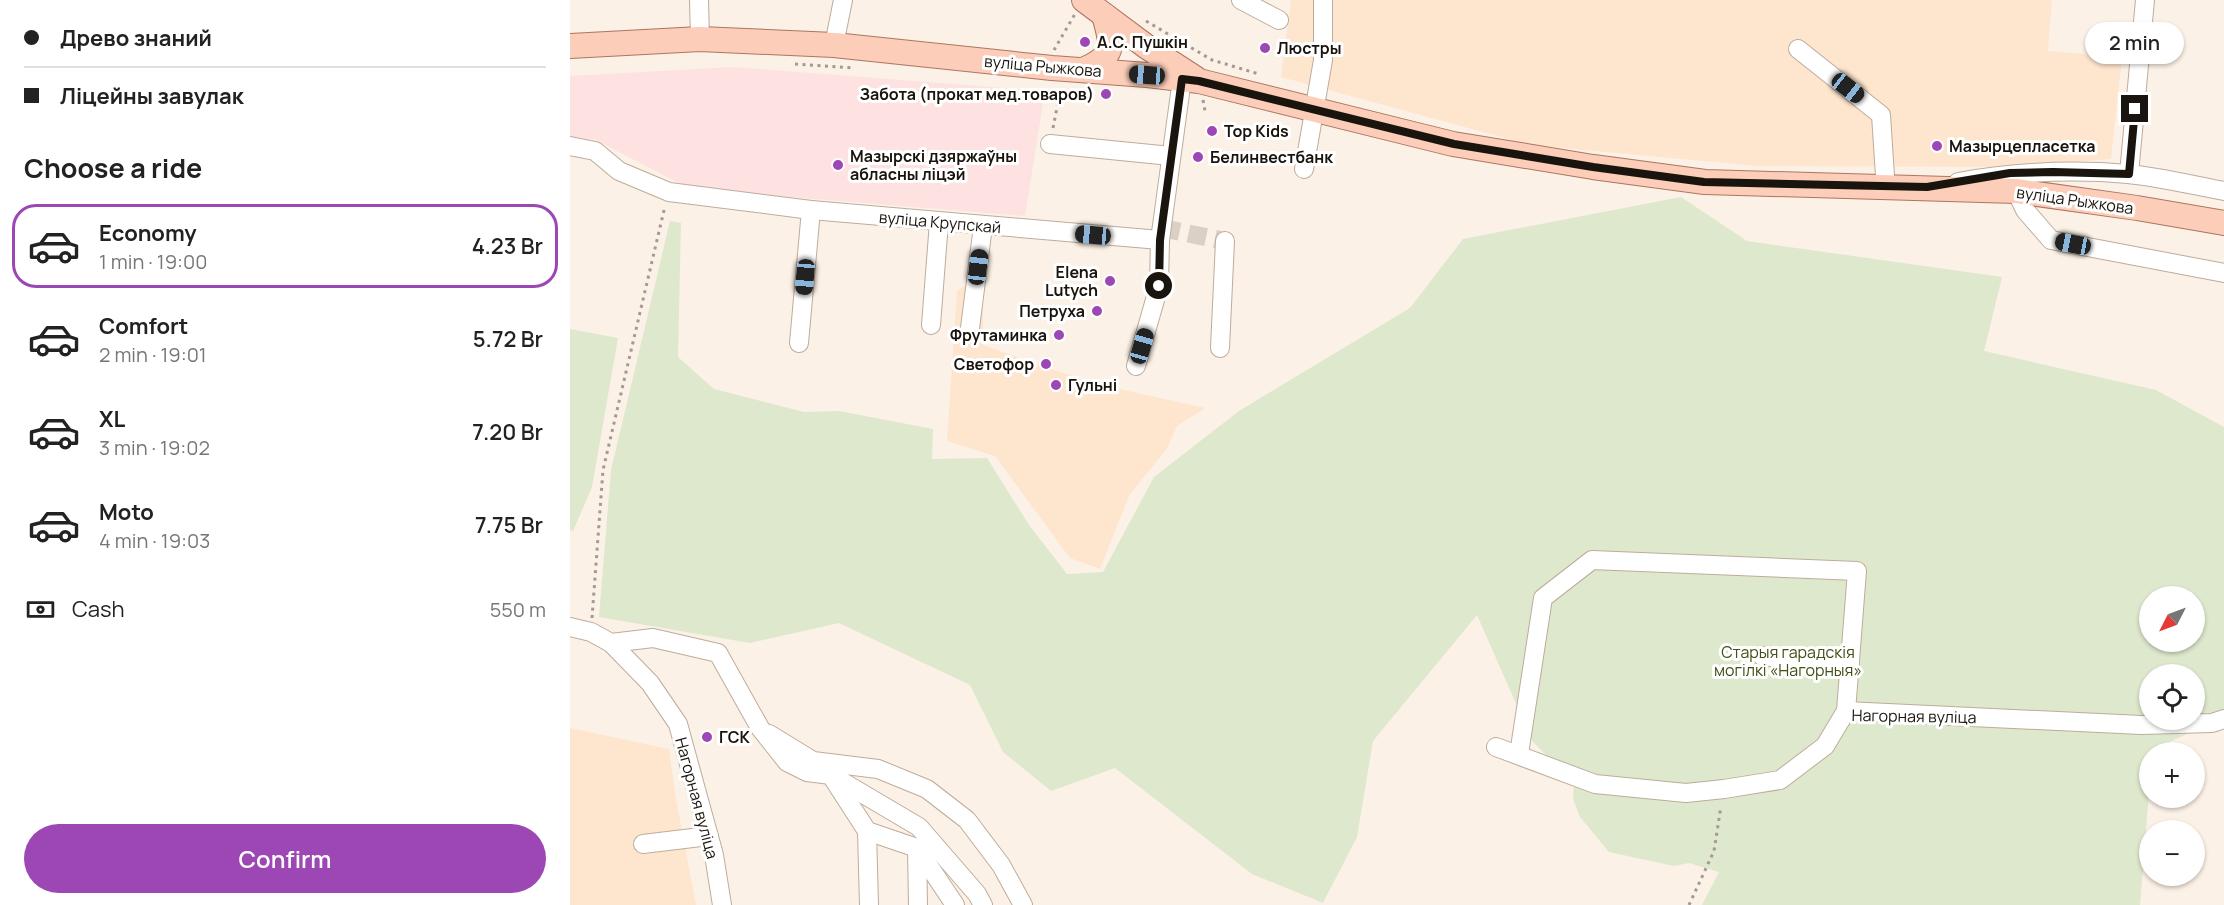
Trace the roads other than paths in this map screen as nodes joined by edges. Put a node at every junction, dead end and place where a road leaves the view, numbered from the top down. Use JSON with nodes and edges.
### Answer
{"nodes":[{"id":1,"x":699,"y":0,"type":"edge"},
{"id":2,"x":843,"y":0,"type":"edge"},
{"id":3,"x":1241,"y":0,"type":"edge"},
{"id":4,"x":1323,"y":0,"type":"edge"},
{"id":5,"x":2145,"y":0,"type":"edge"},
{"id":6,"x":1096,"y":6,"type":"edge"},
{"id":7,"x":1279,"y":20,"type":"dead end"},
{"id":8,"x":700,"y":39,"type":"junction"},
{"id":9,"x":834,"y":45,"type":"junction"},
{"id":10,"x":570,"y":46,"type":"edge"},
{"id":11,"x":1798,"y":49,"type":"dead end"},
{"id":12,"x":1083,"y":70,"type":"junction"},
{"id":13,"x":1191,"y":80,"type":"junction"},
{"id":14,"x":1316,"y":110,"type":"junction"},
{"id":15,"x":1050,"y":144,"type":"road end"},
{"id":16,"x":570,"y":146,"type":"edge"},
{"id":17,"x":1171,"y":156,"type":"junction"},
{"id":18,"x":1304,"y":169,"type":"dead end"},
{"id":19,"x":2129,"y":174,"type":"junction"},
{"id":20,"x":1883,"y":186,"type":"junction"},
{"id":21,"x":1927,"y":187,"type":"junction"},
{"id":22,"x":2016,"y":191,"type":"junction"},
{"id":23,"x":2224,"y":191,"type":"edge"},
{"id":24,"x":811,"y":210,"type":"junction"},
{"id":25,"x":939,"y":222,"type":"junction"},
{"id":26,"x":2224,"y":223,"type":"edge"},
{"id":27,"x":983,"y":226,"type":"junction"},
{"id":28,"x":1160,"y":240,"type":"junction"},
{"id":29,"x":1225,"y":241,"type":"dead end"},
{"id":30,"x":2224,"y":273,"type":"edge"},
{"id":31,"x":931,"y":325,"type":"dead end"},
{"id":32,"x":970,"y":328,"type":"dead end"},
{"id":33,"x":799,"y":344,"type":"dead end"},
{"id":34,"x":1220,"y":348,"type":"dead end"},
{"id":35,"x":1136,"y":366,"type":"dead end"},
{"id":36,"x":570,"y":627,"type":"edge"},
{"id":37,"x":611,"y":643,"type":"junction"},
{"id":38,"x":1762,"y":656,"type":"dead end"},
{"id":39,"x":1850,"y":665,"type":"junction"},
{"id":40,"x":1846,"y":711,"type":"junction"},
{"id":41,"x":2224,"y":718,"type":"edge"},
{"id":42,"x":760,"y":728,"type":"junction"},
{"id":43,"x":1496,"y":747,"type":"dead end"},
{"id":44,"x":1519,"y":754,"type":"junction"},
{"id":45,"x":831,"y":776,"type":"junction"},
{"id":46,"x":867,"y":831,"type":"junction"},
{"id":47,"x":709,"y":836,"type":"junction"},
{"id":48,"x":643,"y":844,"type":"dead end"},
{"id":49,"x":917,"y":848,"type":"junction"},
{"id":50,"x":722,"y":905,"type":"edge"},
{"id":51,"x":869,"y":905,"type":"edge"},
{"id":52,"x":918,"y":905,"type":"edge"},
{"id":53,"x":955,"y":905,"type":"edge"},
{"id":54,"x":983,"y":905,"type":"edge"},
{"id":55,"x":1023,"y":905,"type":"edge"}],
"edges":[{"from":1,"to":8,"type":"street"},
{"from":2,"to":9,"type":"street"},
{"from":3,"to":7,"type":"street"},
{"from":4,"to":14,"type":"street"},
{"from":5,"to":19,"type":"street"},
{"from":6,"to":12,"type":"main road"},
{"from":6,"to":13,"type":"main road"},
{"from":8,"to":9,"type":"main road","name":"вуліца Рыжкова"},
{"from":8,"to":10,"type":"main road","name":"вуліца Рыжкова"},
{"from":9,"to":12,"type":"main road","name":"вуліца Рыжкова"},
{"from":11,"to":20,"type":"street"},
{"from":12,"to":13,"type":"main road","name":"вуліца Рыжкова"},
{"from":13,"to":14,"type":"main road","name":"вуліца Рыжкова"},
{"from":13,"to":17,"type":"street"},
{"from":14,"to":18,"type":"street"},
{"from":14,"to":20,"type":"main road","name":"вуліца Рыжкова"},
{"from":15,"to":17,"type":"street"},
{"from":16,"to":24,"type":"street","name":"вуліца Крупскай"},
{"from":17,"to":28,"type":"street"},
{"from":19,"to":21,"type":"street"},
{"from":19,"to":23,"type":"street"},
{"from":20,"to":21,"type":"main road","name":"вуліца Рыжкова"},
{"from":21,"to":22,"type":"main road","name":"вуліца Рыжкова"},
{"from":22,"to":26,"type":"main road","name":"вуліца Рыжкова"},
{"from":22,"to":30,"type":"street"},
{"from":24,"to":25,"type":"street","name":"вуліца Крупскай"},
{"from":24,"to":33,"type":"street"},
{"from":25,"to":27,"type":"street","name":"вуліца Крупскай"},
{"from":25,"to":31,"type":"street"},
{"from":27,"to":28,"type":"street","name":"вуліца Крупскай"},
{"from":27,"to":32,"type":"street"},
{"from":28,"to":35,"type":"street"},
{"from":29,"to":34,"type":"street"},
{"from":36,"to":37,"type":"street","name":"Нагорная вуліца"},
{"from":37,"to":42,"type":"street"},
{"from":37,"to":47,"type":"street","name":"Нагорная вуліца"},
{"from":38,"to":39,"type":"street"},
{"from":39,"to":40,"type":"street"},
{"from":39,"to":44,"type":"street"},
{"from":40,"to":41,"type":"street","name":"Нагорная вуліца"},
{"from":40,"to":44,"type":"street","name":"Нагорная вуліца"},
{"from":42,"to":45,"type":"street"},
{"from":42,"to":55,"type":"street"},
{"from":43,"to":44,"type":"street","name":"Нагорная вуліца"},
{"from":45,"to":46,"type":"street"},
{"from":45,"to":54,"type":"street"},
{"from":46,"to":49,"type":"street"},
{"from":46,"to":51,"type":"street"},
{"from":47,"to":48,"type":"street"},
{"from":47,"to":50,"type":"street","name":"Нагорная вуліца"},
{"from":49,"to":52,"type":"street"},
{"from":49,"to":53,"type":"street"}]}
